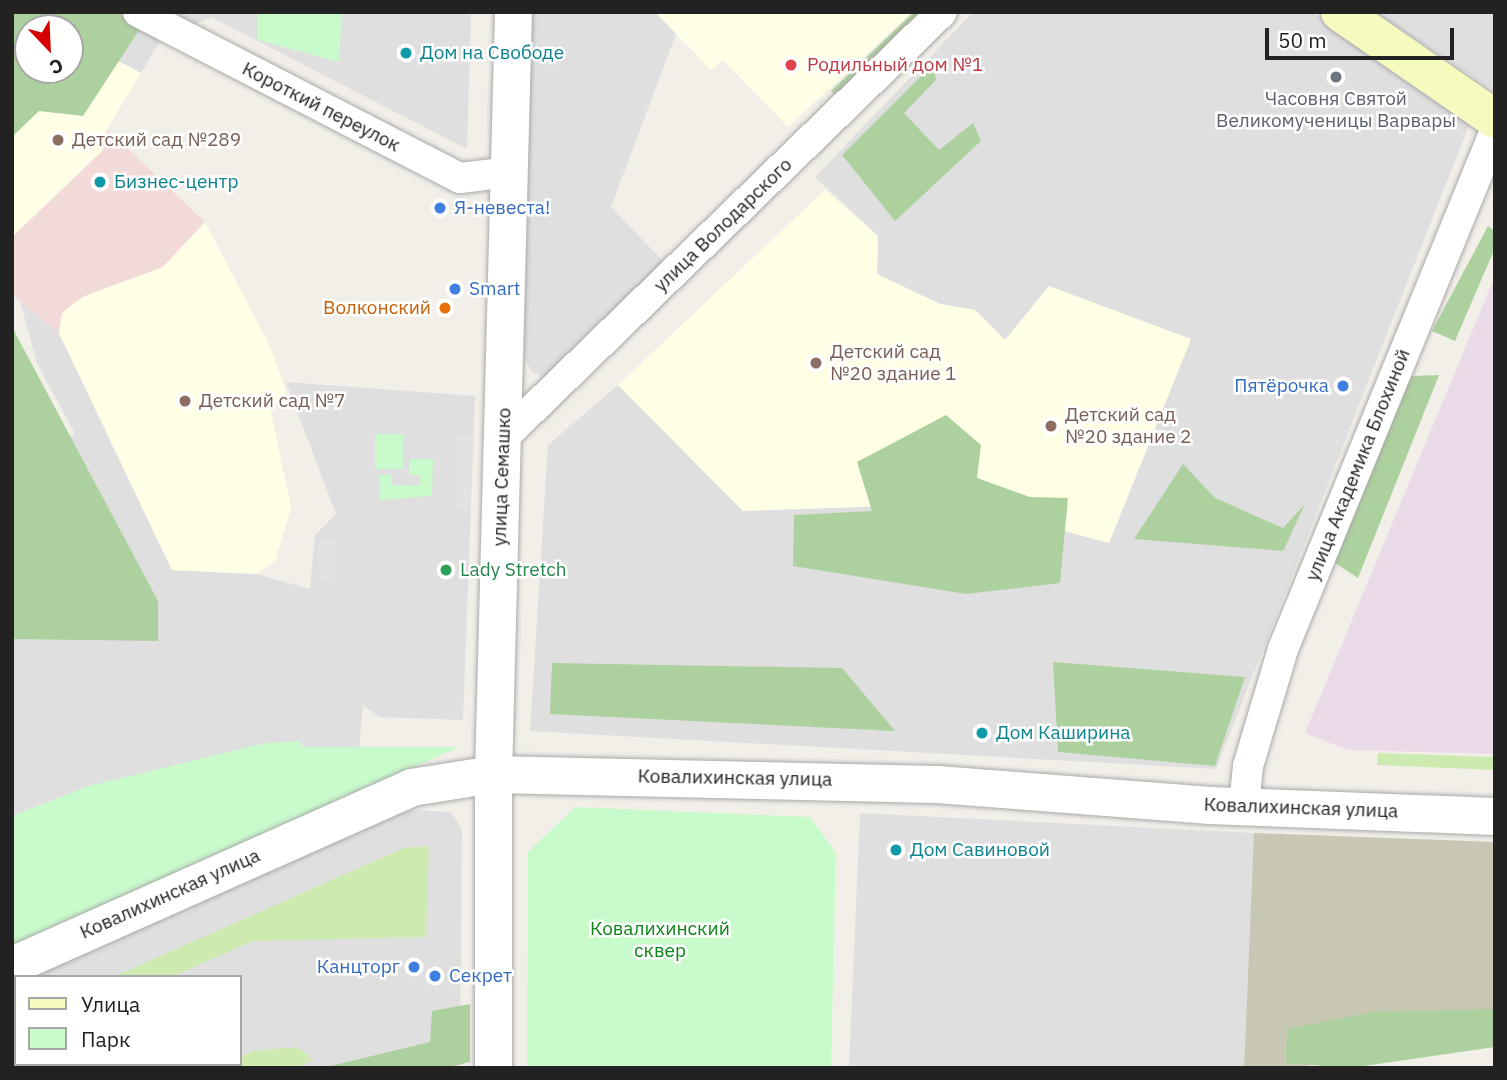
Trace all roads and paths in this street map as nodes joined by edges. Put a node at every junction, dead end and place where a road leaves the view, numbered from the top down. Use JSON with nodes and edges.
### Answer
{"nodes":[{"id":1,"x":138,"y":12,"type":"edge"},
{"id":2,"x":513,"y":12,"type":"edge"},
{"id":3,"x":942,"y":12,"type":"edge"},
{"id":4,"x":1340,"y":12,"type":"edge"},
{"id":5,"x":1495,"y":119,"type":"edge"},
{"id":6,"x":1495,"y":131,"type":"edge"},
{"id":7,"x":510,"y":172,"type":"junction"},
{"id":8,"x":504,"y":437,"type":"junction"},
{"id":9,"x":493,"y":774,"type":"junction"},
{"id":10,"x":1244,"y":806,"type":"junction"},
{"id":11,"x":1495,"y":816,"type":"edge"},
{"id":12,"x":12,"y":965,"type":"edge"},
{"id":13,"x":494,"y":1068,"type":"edge"}],
"edges":[{"from":1,"to":7,"type":"street","name":"Короткий переулок"},
{"from":2,"to":7,"type":"street","name":"улица Семашко"},
{"from":3,"to":8,"type":"street","name":"улица Володарского"},
{"from":4,"to":5,"type":"main road"},
{"from":6,"to":10,"type":"street","name":"улица Академика Блохиной"},
{"from":7,"to":8,"type":"street","name":"улица Семашко"},
{"from":8,"to":9,"type":"street","name":"улица Семашко"},
{"from":9,"to":10,"type":"street","name":"Ковалихинская улица"},
{"from":9,"to":12,"type":"street","name":"Ковалихинская улица"},
{"from":9,"to":13,"type":"street","name":"улица Семашко"},
{"from":10,"to":11,"type":"street","name":"Ковалихинская улица"}]}
